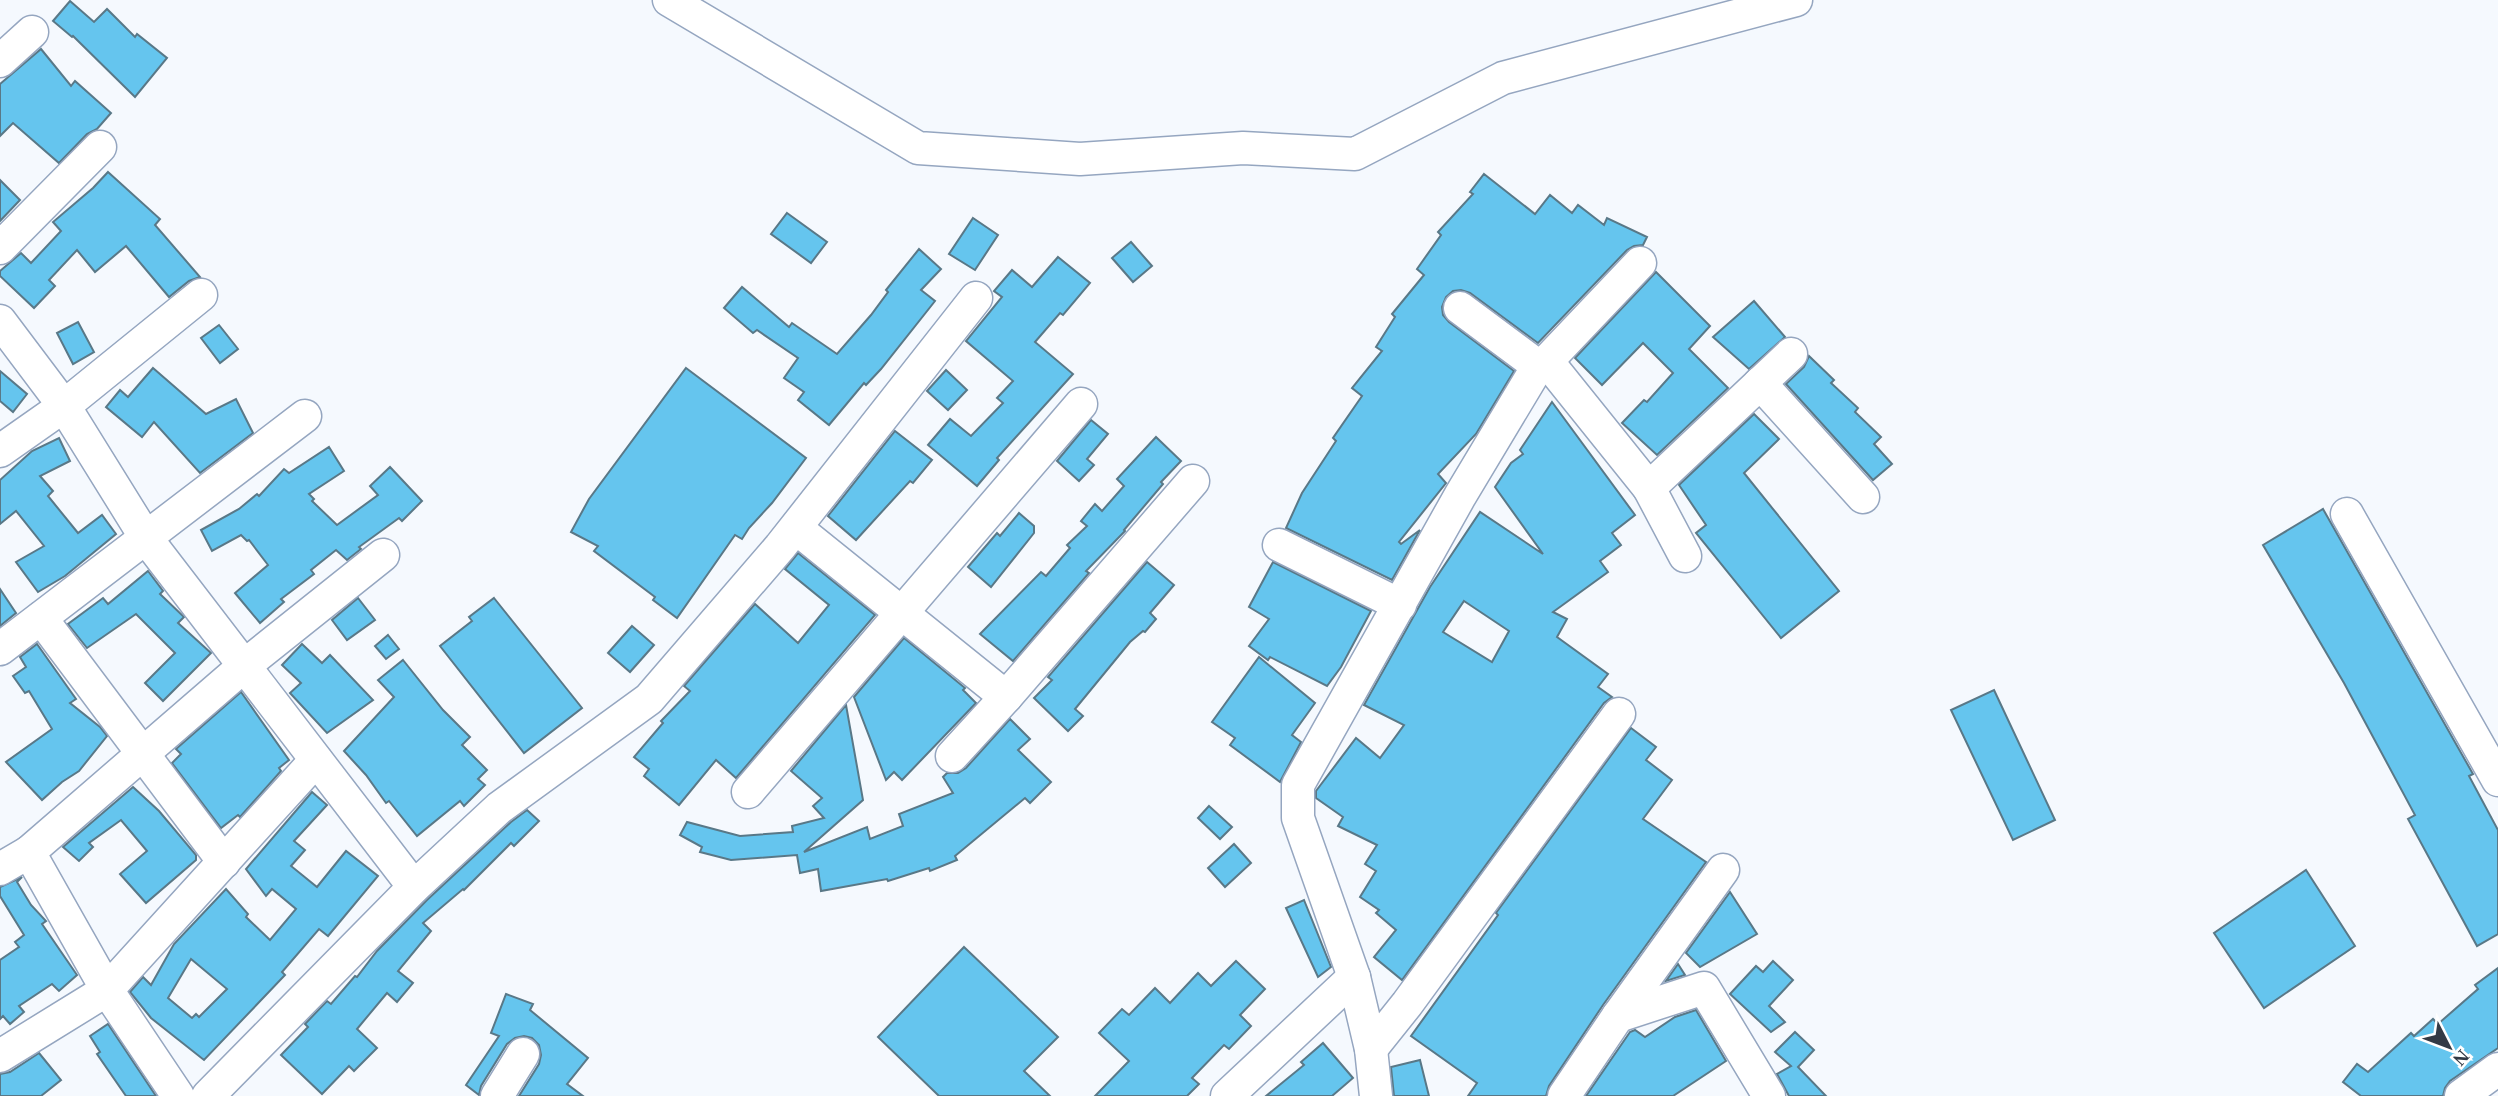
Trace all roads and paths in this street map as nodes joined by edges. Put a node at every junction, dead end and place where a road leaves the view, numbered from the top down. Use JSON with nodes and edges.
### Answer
{"nodes":[{"id":1,"x":669,"y":0,"type":"edge"},
{"id":2,"x":1796,"y":0,"type":"edge"},
{"id":3,"x":32,"y":32,"type":"dead end"},
{"id":4,"x":0,"y":61,"type":"edge"},
{"id":5,"x":100,"y":147,"type":"dead end"},
{"id":6,"x":0,"y":248,"type":"edge"},
{"id":7,"x":1640,"y":263,"type":"dead end"},
{"id":8,"x":201,"y":295,"type":"dead end"},
{"id":9,"x":976,"y":298,"type":"dead end"},
{"id":10,"x":1460,"y":308,"type":"dead end"},
{"id":11,"x":0,"y":321,"type":"edge"},
{"id":12,"x":1791,"y":354,"type":"dead end"},
{"id":13,"x":1543,"y":364,"type":"junction"},
{"id":14,"x":1760,"y":383,"type":"junction"},
{"id":15,"x":1081,"y":404,"type":"dead end"},
{"id":16,"x":64,"y":406,"type":"junction"},
{"id":17,"x":305,"y":416,"type":"dead end"},
{"id":18,"x":0,"y":451,"type":"edge"},
{"id":19,"x":1193,"y":481,"type":"dead end"},
{"id":20,"x":1648,"y":488,"type":"junction"},
{"id":21,"x":1863,"y":497,"type":"dead end"},
{"id":22,"x":2347,"y":514,"type":"dead end"},
{"id":23,"x":796,"y":528,"type":"junction"},
{"id":24,"x":146,"y":538,"type":"junction"},
{"id":25,"x":1279,"y":545,"type":"dead end"},
{"id":26,"x":383,"y":555,"type":"dead end"},
{"id":27,"x":1685,"y":556,"type":"dead end"},
{"id":28,"x":1400,"y":605,"type":"junction"},
{"id":29,"x":901,"y":613,"type":"junction"},
{"id":30,"x":41,"y":618,"type":"junction"},
{"id":31,"x":0,"y":649,"type":"edge"},
{"id":32,"x":244,"y":666,"type":"junction"},
{"id":33,"x":1006,"y":697,"type":"junction"},
{"id":34,"x":1619,"y":714,"type":"dead end"},
{"id":35,"x":143,"y":753,"type":"junction"},
{"id":36,"x":952,"y":756,"type":"dead end"},
{"id":37,"x":316,"y":760,"type":"junction"},
{"id":38,"x":2498,"y":780,"type":"edge"},
{"id":39,"x":748,"y":792,"type":"dead end"},
{"id":40,"x":29,"y":852,"type":"junction"},
{"id":41,"x":224,"y":862,"type":"junction"},
{"id":42,"x":0,"y":869,"type":"edge"},
{"id":43,"x":1723,"y":870,"type":"dead end"},
{"id":44,"x":414,"y":887,"type":"junction"},
{"id":45,"x":1354,"y":977,"type":"junction"},
{"id":46,"x":107,"y":990,"type":"junction"},
{"id":47,"x":1618,"y":1016,"type":"junction"},
{"id":48,"x":1371,"y":1049,"type":"junction"},
{"id":49,"x":523,"y":1054,"type":"dead end"},
{"id":50,"x":0,"y":1056,"type":"edge"},
{"id":51,"x":2498,"y":1069,"type":"edge"},
{"id":52,"x":178,"y":1096,"type":"edge"},
{"id":53,"x":208,"y":1096,"type":"edge"},
{"id":54,"x":497,"y":1096,"type":"edge"},
{"id":55,"x":1227,"y":1096,"type":"edge"},
{"id":56,"x":1376,"y":1096,"type":"edge"},
{"id":57,"x":1564,"y":1096,"type":"edge"},
{"id":58,"x":1769,"y":1096,"type":"edge"},
{"id":59,"x":2461,"y":1096,"type":"edge"}],
"edges":[{"from":1,"to":2,"type":"street"},
{"from":3,"to":4,"type":"street"},
{"from":5,"to":6,"type":"street"},
{"from":7,"to":13,"type":"street"},
{"from":8,"to":16,"type":"street"},
{"from":9,"to":23,"type":"street"},
{"from":10,"to":13,"type":"street"},
{"from":11,"to":16,"type":"street"},
{"from":12,"to":14,"type":"street"},
{"from":13,"to":20,"type":"street"},
{"from":13,"to":28,"type":"street"},
{"from":14,"to":20,"type":"street"},
{"from":14,"to":21,"type":"street"},
{"from":15,"to":29,"type":"street"},
{"from":16,"to":18,"type":"street"},
{"from":16,"to":24,"type":"street"},
{"from":17,"to":24,"type":"street"},
{"from":19,"to":33,"type":"street"},
{"from":20,"to":27,"type":"street"},
{"from":22,"to":38,"type":"street"},
{"from":23,"to":29,"type":"street"},
{"from":23,"to":44,"type":"street"},
{"from":24,"to":30,"type":"street"},
{"from":24,"to":32,"type":"street"},
{"from":25,"to":28,"type":"street"},
{"from":26,"to":32,"type":"street"},
{"from":28,"to":45,"type":"street"},
{"from":29,"to":33,"type":"street"},
{"from":29,"to":39,"type":"street"},
{"from":30,"to":31,"type":"street"},
{"from":30,"to":35,"type":"street"},
{"from":32,"to":35,"type":"street"},
{"from":32,"to":37,"type":"street"},
{"from":33,"to":36,"type":"street"},
{"from":34,"to":48,"type":"street"},
{"from":35,"to":40,"type":"street"},
{"from":35,"to":41,"type":"street"},
{"from":37,"to":41,"type":"street"},
{"from":37,"to":44,"type":"street"},
{"from":40,"to":42,"type":"street"},
{"from":40,"to":46,"type":"street"},
{"from":41,"to":46,"type":"street"},
{"from":43,"to":47,"type":"street"},
{"from":44,"to":53,"type":"street"},
{"from":45,"to":48,"type":"street"},
{"from":45,"to":55,"type":"street"},
{"from":46,"to":50,"type":"street"},
{"from":46,"to":52,"type":"street"},
{"from":47,"to":57,"type":"street"},
{"from":47,"to":58,"type":"street"},
{"from":48,"to":56,"type":"street"},
{"from":49,"to":54,"type":"street"},
{"from":51,"to":59,"type":"street"}]}
